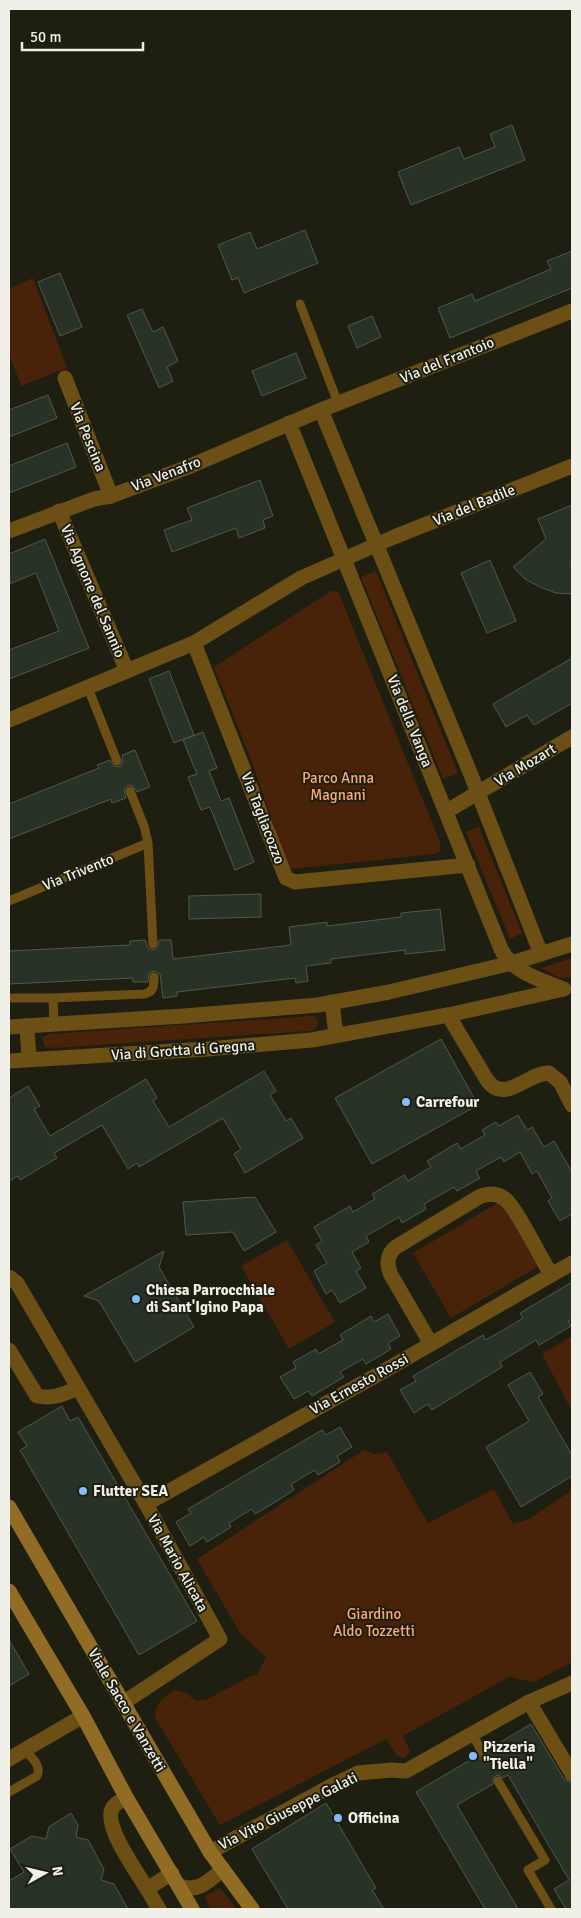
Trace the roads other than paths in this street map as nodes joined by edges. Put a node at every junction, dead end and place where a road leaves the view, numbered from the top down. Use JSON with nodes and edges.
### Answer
{"nodes":[{"id":1,"x":300,"y":304,"type":"dead end"},
{"id":2,"x":572,"y":311,"type":"edge"},
{"id":3,"x":65,"y":378,"type":"dead end"},
{"id":4,"x":338,"y":403,"type":"junction"},
{"id":5,"x":321,"y":410,"type":"junction"},
{"id":6,"x":289,"y":423,"type":"junction"},
{"id":7,"x":572,"y":466,"type":"edge"},
{"id":8,"x":111,"y":496,"type":"junction"},
{"id":9,"x":59,"y":511,"type":"junction"},
{"id":10,"x":9,"y":531,"type":"edge"},
{"id":11,"x":376,"y":545,"type":"junction"},
{"id":12,"x":343,"y":559,"type":"junction"},
{"id":13,"x":194,"y":643,"type":"junction"},
{"id":14,"x":127,"y":672,"type":"junction"},
{"id":15,"x":88,"y":688,"type":"junction"},
{"id":16,"x":9,"y":720,"type":"edge"},
{"id":17,"x":572,"y":737,"type":"edge"},
{"id":18,"x":117,"y":761,"type":"dead end"},
{"id":19,"x":130,"y":791,"type":"dead end"},
{"id":20,"x":478,"y":793,"type":"junction"},
{"id":21,"x":447,"y":811,"type":"junction"},
{"id":22,"x":148,"y":843,"type":"junction"},
{"id":23,"x":468,"y":866,"type":"junction"},
{"id":24,"x":9,"y":901,"type":"edge"},
{"id":25,"x":153,"y":944,"type":"dead end"},
{"id":26,"x":572,"y":944,"type":"edge"},
{"id":27,"x":541,"y":954,"type":"junction"},
{"id":28,"x":512,"y":963,"type":"junction"},
{"id":29,"x":154,"y":977,"type":"dead end"},
{"id":30,"x":568,"y":989,"type":"edge"},
{"id":31,"x":9,"y":998,"type":"edge"},
{"id":32,"x":53,"y":998,"type":"junction"},
{"id":33,"x":332,"y":1002,"type":"junction"},
{"id":34,"x":448,"y":1015,"type":"junction"},
{"id":35,"x":54,"y":1024,"type":"junction"},
{"id":36,"x":27,"y":1026,"type":"junction"},
{"id":37,"x":9,"y":1027,"type":"edge"},
{"id":38,"x":336,"y":1035,"type":"junction"},
{"id":39,"x":29,"y":1059,"type":"junction"},
{"id":40,"x":9,"y":1061,"type":"edge"},
{"id":41,"x":572,"y":1104,"type":"edge"},
{"id":42,"x":572,"y":1263,"type":"edge"},
{"id":43,"x":9,"y":1268,"type":"edge"},
{"id":44,"x":551,"y":1275,"type":"junction"},
{"id":45,"x":9,"y":1277,"type":"edge"},
{"id":46,"x":20,"y":1288,"type":"junction"},
{"id":47,"x":431,"y":1344,"type":"junction"},
{"id":48,"x":9,"y":1350,"type":"edge"},
{"id":49,"x":77,"y":1388,"type":"junction"},
{"id":50,"x":146,"y":1504,"type":"junction"},
{"id":51,"x":9,"y":1508,"type":"edge"},
{"id":52,"x":9,"y":1591,"type":"edge"},
{"id":53,"x":570,"y":1688,"type":"edge"},
{"id":54,"x":123,"y":1702,"type":"junction"},
{"id":55,"x":529,"y":1702,"type":"junction"},
{"id":56,"x":83,"y":1716,"type":"junction"},
{"id":57,"x":473,"y":1734,"type":"junction"},
{"id":58,"x":25,"y":1750,"type":"junction"},
{"id":59,"x":482,"y":1753,"type":"dead end"},
{"id":60,"x":9,"y":1759,"type":"edge"},
{"id":61,"x":572,"y":1774,"type":"edge"},
{"id":62,"x":498,"y":1781,"type":"dead end"},
{"id":63,"x":9,"y":1792,"type":"edge"},
{"id":64,"x":126,"y":1797,"type":"junction"},
{"id":65,"x":210,"y":1852,"type":"junction"},
{"id":66,"x":223,"y":1869,"type":"junction"},
{"id":67,"x":176,"y":1880,"type":"junction"},
{"id":68,"x":147,"y":1889,"type":"junction"},
{"id":69,"x":159,"y":1909,"type":"edge"},
{"id":70,"x":192,"y":1909,"type":"edge"},
{"id":71,"x":252,"y":1909,"type":"edge"},
{"id":72,"x":551,"y":1909,"type":"edge"}],
"edges":[{"from":1,"to":4,"type":"lane"},
{"from":2,"to":4,"type":"street","name":"Via del Frantoio"},
{"from":3,"to":8,"type":"street","name":"Via Pescina"},
{"from":4,"to":5,"type":"street","name":"Via del Frantoio"},
{"from":5,"to":6,"type":"street","name":"Via Venafro"},
{"from":5,"to":11,"type":"street"},
{"from":6,"to":8,"type":"street","name":"Via Venafro"},
{"from":6,"to":12,"type":"street","name":"Via della Vanga"},
{"from":7,"to":11,"type":"street","name":"Via del Badile"},
{"from":8,"to":9,"type":"street","name":"Via Venafro"},
{"from":9,"to":10,"type":"street","name":"Via Venafro"},
{"from":9,"to":14,"type":"street","name":"Via Agnone del Sannio"},
{"from":11,"to":12,"type":"street","name":"Via del Badile"},
{"from":11,"to":20,"type":"street"},
{"from":12,"to":13,"type":"street","name":"Via del Badile"},
{"from":12,"to":21,"type":"street","name":"Via della Vanga"},
{"from":13,"to":14,"type":"street"},
{"from":13,"to":23,"type":"street","name":"Via Tagliacozzo"},
{"from":14,"to":15,"type":"street"},
{"from":15,"to":16,"type":"street"},
{"from":15,"to":18,"type":"lane"},
{"from":17,"to":20,"type":"street","name":"Via Mozart"},
{"from":19,"to":22,"type":"lane"},
{"from":20,"to":21,"type":"street","name":"Via Mozart"},
{"from":20,"to":27,"type":"street"},
{"from":21,"to":23,"type":"street","name":"Via della Vanga"},
{"from":22,"to":24,"type":"lane","name":"Via Trivento"},
{"from":22,"to":25,"type":"lane"},
{"from":23,"to":28,"type":"street","name":"Via della Vanga"},
{"from":26,"to":27,"type":"street"},
{"from":27,"to":28,"type":"street"},
{"from":28,"to":30,"type":"street","name":"Via della Vanga"},
{"from":28,"to":33,"type":"street"},
{"from":29,"to":32,"type":"lane"},
{"from":30,"to":34,"type":"street","name":"Via di Grotta di Gregna"},
{"from":31,"to":32,"type":"lane"},
{"from":32,"to":35,"type":"lane"},
{"from":33,"to":35,"type":"street"},
{"from":33,"to":38,"type":"street"},
{"from":34,"to":38,"type":"street","name":"Via di Grotta di Gregna"},
{"from":34,"to":41,"type":"street"},
{"from":35,"to":36,"type":"street"},
{"from":36,"to":37,"type":"street"},
{"from":36,"to":39,"type":"street"},
{"from":38,"to":39,"type":"street","name":"Via di Grotta di Gregna"},
{"from":39,"to":40,"type":"street","name":"Via di Grotta di Gregna"},
{"from":42,"to":44,"type":"street","name":"Via Ernesto Rossi"},
{"from":43,"to":46,"type":"lane"},
{"from":44,"to":47,"type":"street","name":"Via Ernesto Rossi"},
{"from":44,"to":47,"type":"street"},
{"from":45,"to":46,"type":"street","name":"Via Mario Alicata"},
{"from":46,"to":49,"type":"street","name":"Via Mario Alicata"},
{"from":47,"to":50,"type":"street","name":"Via Ernesto Rossi"},
{"from":48,"to":49,"type":"street"},
{"from":49,"to":50,"type":"street","name":"Via Mario Alicata"},
{"from":50,"to":54,"type":"street","name":"Via Mario Alicata"},
{"from":51,"to":54,"type":"street","name":"Viale Sacco e Vanzetti"},
{"from":52,"to":56,"type":"street"},
{"from":53,"to":55,"type":"street","name":"Via Vito Giuseppe Galati"},
{"from":54,"to":65,"type":"street","name":"Viale Sacco e Vanzetti"},
{"from":55,"to":57,"type":"street","name":"Via Vito Giuseppe Galati"},
{"from":55,"to":61,"type":"street"},
{"from":56,"to":58,"type":"street"},
{"from":56,"to":64,"type":"street"},
{"from":57,"to":59,"type":"lane"},
{"from":57,"to":65,"type":"street","name":"Via Vito Giuseppe Galati"},
{"from":58,"to":60,"type":"street"},
{"from":58,"to":63,"type":"lane"},
{"from":62,"to":72,"type":"lane"},
{"from":64,"to":67,"type":"street"},
{"from":64,"to":68,"type":"street"},
{"from":65,"to":66,"type":"street","name":"Viale Sacco e Vanzetti"},
{"from":66,"to":67,"type":"street"},
{"from":66,"to":71,"type":"street","name":"Viale Sacco e Vanzetti"},
{"from":67,"to":68,"type":"street"},
{"from":67,"to":70,"type":"street"},
{"from":68,"to":69,"type":"street"}]}
